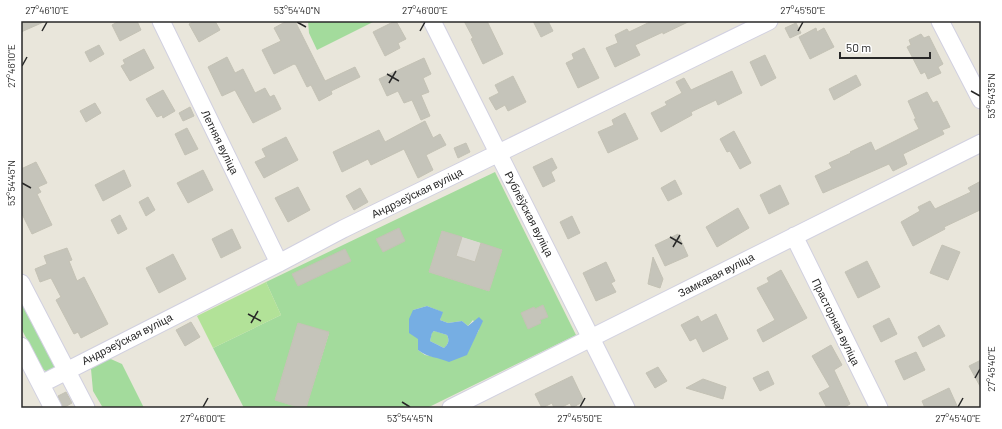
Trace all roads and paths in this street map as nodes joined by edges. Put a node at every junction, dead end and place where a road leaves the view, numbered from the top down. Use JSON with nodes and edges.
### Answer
{"nodes":[{"id":1,"x":161,"y":21,"type":"edge"},
{"id":2,"x":432,"y":21,"type":"edge"},
{"id":3,"x":769,"y":21,"type":"edge"},
{"id":4,"x":940,"y":21,"type":"edge"},
{"id":5,"x":981,"y":100,"type":"edge"},
{"id":6,"x":981,"y":143,"type":"edge"},
{"id":7,"x":498,"y":153,"type":"junction"},
{"id":8,"x":794,"y":236,"type":"junction"},
{"id":9,"x":279,"y":263,"type":"junction"},
{"id":10,"x":21,"y":283,"type":"edge"},
{"id":11,"x":591,"y":338,"type":"junction"},
{"id":12,"x":21,"y":346,"type":"edge"},
{"id":13,"x":67,"y":370,"type":"junction"},
{"id":14,"x":40,"y":384,"type":"junction"},
{"id":15,"x":53,"y":408,"type":"edge"},
{"id":16,"x":86,"y":408,"type":"edge"},
{"id":17,"x":451,"y":408,"type":"edge"},
{"id":18,"x":626,"y":408,"type":"edge"},
{"id":19,"x":879,"y":408,"type":"edge"}],
"edges":[{"from":1,"to":9,"type":"street","name":"Летняя вуліца"},
{"from":2,"to":7,"type":"street","name":"Рублёўская вуліца"},
{"from":3,"to":7,"type":"street","name":"Андрэеўская вуліца"},
{"from":4,"to":5,"type":"street"},
{"from":6,"to":8,"type":"street","name":"Замкавая вуліца"},
{"from":7,"to":9,"type":"street","name":"Андрэеўская вуліца"},
{"from":7,"to":11,"type":"street","name":"Рублёўская вуліца"},
{"from":8,"to":11,"type":"street","name":"Замкавая вуліца"},
{"from":8,"to":19,"type":"street","name":"Прасторная вуліца"},
{"from":9,"to":13,"type":"street","name":"Андрэеўская вуліца"},
{"from":10,"to":13,"type":"street"},
{"from":11,"to":17,"type":"street","name":"Замкавая вуліца"},
{"from":11,"to":18,"type":"street","name":"Рублёўская вуліца"},
{"from":12,"to":14,"type":"street"},
{"from":13,"to":14,"type":"street","name":"Андрэеўская вуліца"},
{"from":13,"to":16,"type":"street"},
{"from":14,"to":15,"type":"street"}]}
